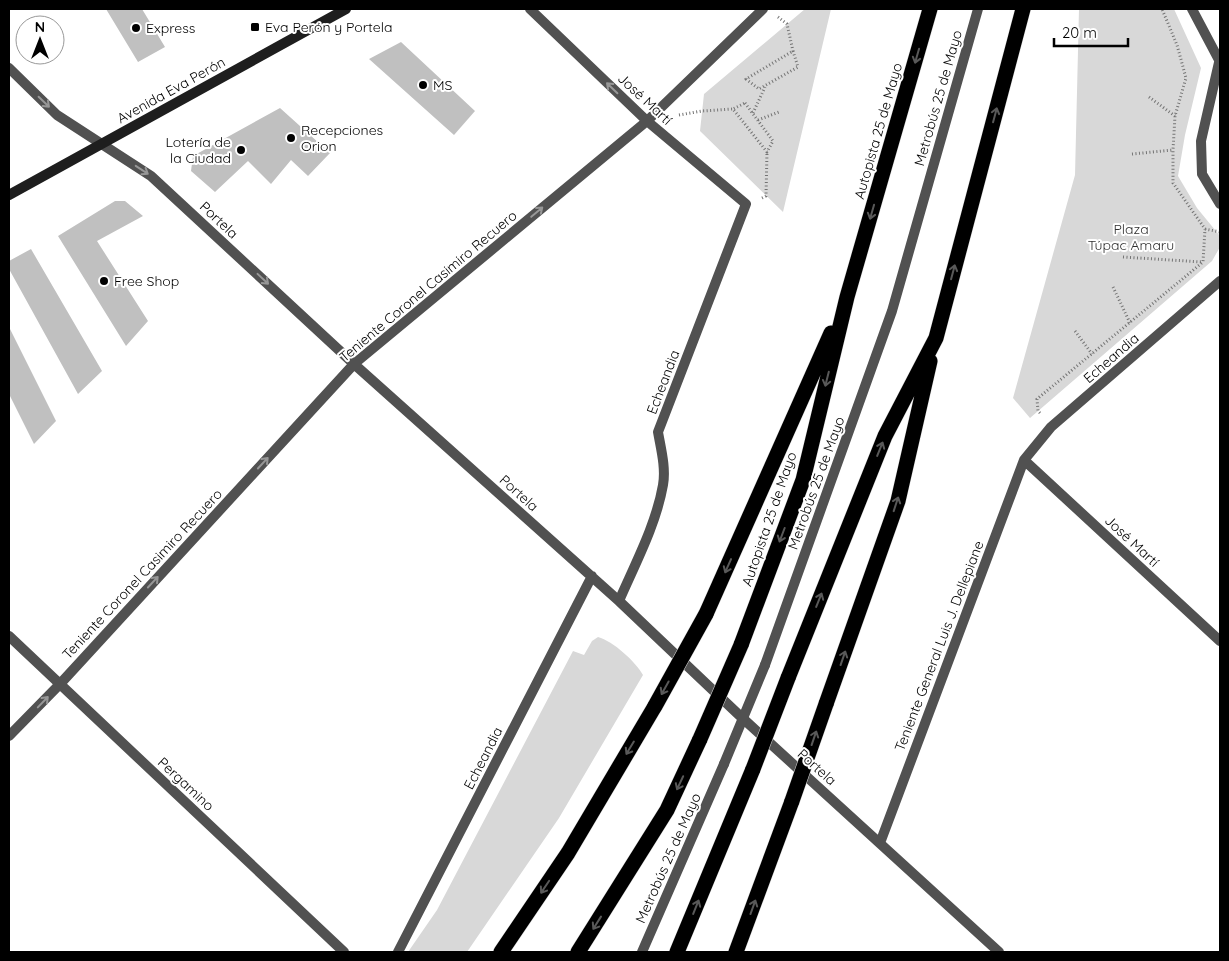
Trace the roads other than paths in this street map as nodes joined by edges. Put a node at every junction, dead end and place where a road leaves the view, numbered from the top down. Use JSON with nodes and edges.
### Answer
{"nodes":[{"id":1,"x":346,"y":9,"type":"edge"},
{"id":2,"x":530,"y":9,"type":"edge"},
{"id":3,"x":763,"y":9,"type":"edge"},
{"id":4,"x":930,"y":9,"type":"edge"},
{"id":5,"x":978,"y":9,"type":"edge"},
{"id":6,"x":1023,"y":9,"type":"edge"},
{"id":7,"x":1192,"y":9,"type":"edge"},
{"id":8,"x":1220,"y":59,"type":"edge"},
{"id":9,"x":9,"y":68,"type":"edge"},
{"id":10,"x":647,"y":122,"type":"junction"},
{"id":11,"x":101,"y":144,"type":"junction"},
{"id":12,"x":9,"y":195,"type":"edge"},
{"id":13,"x":746,"y":204,"type":"joint"},
{"id":14,"x":1220,"y":204,"type":"edge"},
{"id":15,"x":1220,"y":281,"type":"edge"},
{"id":16,"x":847,"y":297,"type":"junction"},
{"id":17,"x":936,"y":338,"type":"junction"},
{"id":18,"x":354,"y":364,"type":"junction"},
{"id":19,"x":1024,"y":460,"type":"junction"},
{"id":20,"x":592,"y":576,"type":"junction"},
{"id":21,"x":619,"y":601,"type":"junction"},
{"id":22,"x":9,"y":636,"type":"edge"},
{"id":23,"x":1220,"y":641,"type":"edge"},
{"id":24,"x":60,"y":684,"type":"junction"},
{"id":25,"x":9,"y":736,"type":"edge"},
{"id":26,"x":880,"y":842,"type":"junction"},
{"id":27,"x":344,"y":952,"type":"edge"},
{"id":28,"x":398,"y":952,"type":"edge"},
{"id":29,"x":501,"y":952,"type":"edge"},
{"id":30,"x":578,"y":952,"type":"edge"},
{"id":31,"x":642,"y":952,"type":"edge"},
{"id":32,"x":677,"y":952,"type":"edge"},
{"id":33,"x":736,"y":952,"type":"edge"},
{"id":34,"x":999,"y":952,"type":"edge"}],
"edges":[{"from":1,"to":11,"type":"main road","name":"Avenida Eva Perón"},
{"from":10,"to":2,"type":"street","name":"José Martí","one_way":true},
{"from":3,"to":10,"type":"street","name":"Teniente Coronel Casimiro Recuero"},
{"from":4,"to":16,"type":"highway","name":"Autopista 25 de Mayo","one_way":true},
{"from":5,"to":31,"type":"street","name":"Metrobús 25 de Mayo","bridge":true},
{"from":17,"to":6,"type":"highway","one_way":true},
{"from":7,"to":8,"type":"street"},
{"from":8,"to":14,"type":"street"},
{"from":9,"to":11,"type":"street","name":"Portela","one_way":true},
{"from":10,"to":13,"type":"street","name":"José Martí"},
{"from":18,"to":10,"type":"street","name":"Teniente Coronel Casimiro Recuero","one_way":true},
{"from":11,"to":12,"type":"main road","name":"Avenida Eva Perón"},
{"from":11,"to":18,"type":"street","name":"Portela","one_way":true},
{"from":13,"to":21,"type":"street","name":"Echeandia"},
{"from":15,"to":19,"type":"street","name":"Echeandia"},
{"from":16,"to":29,"type":"highway","one_way":true,"bridge":true},
{"from":16,"to":30,"type":"highway","name":"Autopista 25 de Mayo","one_way":true,"bridge":true},
{"from":32,"to":17,"type":"highway","one_way":true,"bridge":true},
{"from":33,"to":17,"type":"highway","one_way":true,"bridge":true},
{"from":18,"to":20,"type":"street","name":"Portela"},
{"from":24,"to":18,"type":"street","name":"Teniente Coronel Casimiro Recuero","one_way":true},
{"from":19,"to":23,"type":"street","name":"José Martí"},
{"from":19,"to":26,"type":"street","name":"Teniente General Luis J. Dellepiane"},
{"from":20,"to":21,"type":"street","name":"Portela"},
{"from":20,"to":28,"type":"street","name":"Echeandia"},
{"from":21,"to":26,"type":"street","name":"Portela"},
{"from":22,"to":24,"type":"street","name":"Pergamino"},
{"from":25,"to":24,"type":"street","name":"Teniente Coronel Casimiro Recuero","one_way":true},
{"from":24,"to":27,"type":"street","name":"Pergamino"},
{"from":26,"to":34,"type":"street","name":"Portela"}]}
